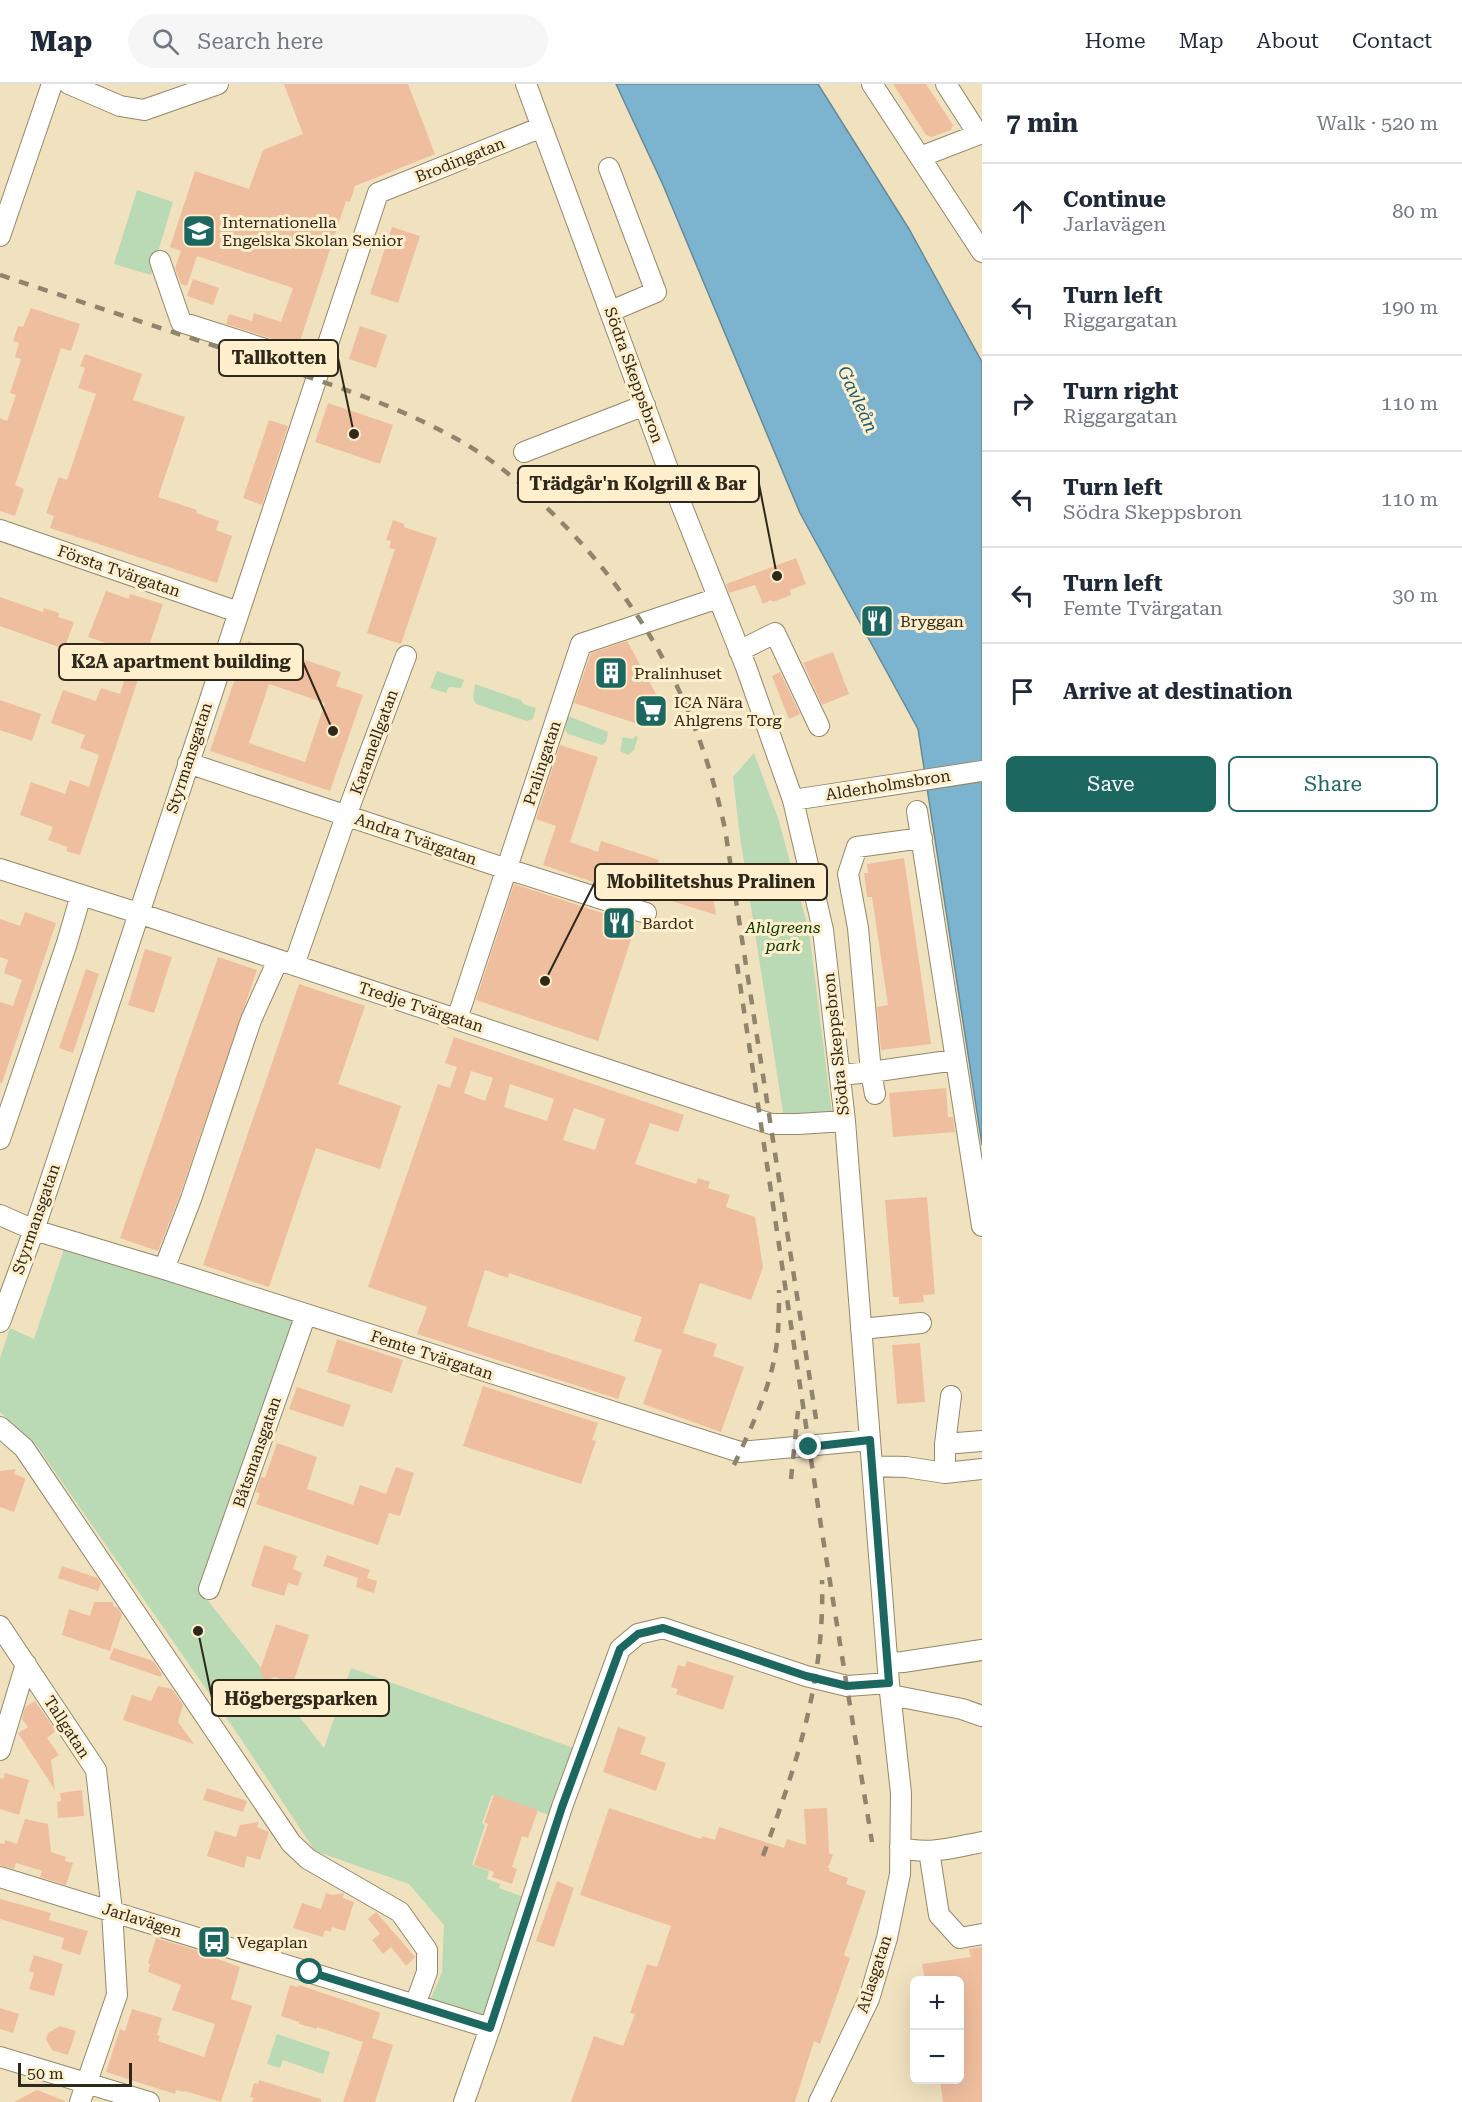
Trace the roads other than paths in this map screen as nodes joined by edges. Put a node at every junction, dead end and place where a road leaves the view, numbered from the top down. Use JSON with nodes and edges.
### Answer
{"nodes":[{"id":1,"x":52,"y":84,"type":"edge"},
{"id":2,"x":69,"y":84,"type":"edge"},
{"id":3,"x":218,"y":84,"type":"edge"},
{"id":4,"x":526,"y":84,"type":"edge"},
{"id":5,"x":872,"y":84,"type":"edge"},
{"id":6,"x":946,"y":84,"type":"edge"},
{"id":7,"x":542,"y":127,"type":"junction"},
{"id":8,"x":980,"y":134,"type":"edge"},
{"id":9,"x":920,"y":157,"type":"junction"},
{"id":10,"x":609,"y":168,"type":"dead end"},
{"id":11,"x":378,"y":194,"type":"joint"},
{"id":12,"x":0,"y":236,"type":"edge"},
{"id":13,"x":982,"y":252,"type":"edge"},
{"id":14,"x":160,"y":261,"type":"dead end"},
{"id":15,"x":611,"y":311,"type":"junction"},
{"id":16,"x":321,"y":367,"type":"junction"},
{"id":17,"x":645,"y":405,"type":"junction"},
{"id":18,"x":524,"y":452,"type":"dead end"},
{"id":19,"x":0,"y":530,"type":"edge"},
{"id":20,"x":718,"y":598,"type":"junction"},
{"id":21,"x":238,"y":612,"type":"junction"},
{"id":22,"x":739,"y":651,"type":"junction"},
{"id":23,"x":406,"y":656,"type":"dead end"},
{"id":24,"x":819,"y":726,"type":"dead end"},
{"id":25,"x":188,"y":763,"type":"junction"},
{"id":26,"x":982,"y":771,"type":"edge"},
{"id":27,"x":793,"y":800,"type":"junction"},
{"id":28,"x":917,"y":811,"type":"dead end"},
{"id":29,"x":346,"y":816,"type":"junction"},
{"id":30,"x":922,"y":838,"type":"junction"},
{"id":31,"x":0,"y":869,"type":"edge"},
{"id":32,"x":507,"y":869,"type":"junction"},
{"id":33,"x":81,"y":895,"type":"junction"},
{"id":34,"x":138,"y":913,"type":"junction"},
{"id":35,"x":646,"y":913,"type":"dead end"},
{"id":36,"x":286,"y":962,"type":"junction"},
{"id":37,"x":457,"y":1019,"type":"junction"},
{"id":38,"x":956,"y":1060,"type":"junction"},
{"id":39,"x":871,"y":1072,"type":"junction"},
{"id":40,"x":840,"y":1075,"type":"junction"},
{"id":41,"x":875,"y":1094,"type":"dead end"},
{"id":42,"x":845,"y":1121,"type":"junction"},
{"id":43,"x":0,"y":1139,"type":"edge"},
{"id":44,"x":0,"y":1215,"type":"edge"},
{"id":45,"x":982,"y":1226,"type":"edge"},
{"id":46,"x":34,"y":1230,"type":"junction"},
{"id":47,"x":164,"y":1269,"type":"junction"},
{"id":48,"x":306,"y":1314,"type":"junction"},
{"id":49,"x":0,"y":1322,"type":"edge"},
{"id":50,"x":921,"y":1323,"type":"dead end"},
{"id":51,"x":861,"y":1329,"type":"junction"},
{"id":52,"x":951,"y":1396,"type":"dead end"},
{"id":53,"x":0,"y":1427,"type":"edge"},
{"id":54,"x":870,"y":1440,"type":"junction"},
{"id":55,"x":974,"y":1442,"type":"edge"},
{"id":56,"x":945,"y":1444,"type":"junction"},
{"id":57,"x":873,"y":1466,"type":"junction"},
{"id":58,"x":975,"y":1470,"type":"edge"},
{"id":59,"x":945,"y":1473,"type":"junction"},
{"id":60,"x":209,"y":1589,"type":"dead end"},
{"id":61,"x":0,"y":1626,"type":"edge"},
{"id":62,"x":982,"y":1650,"type":"edge"},
{"id":63,"x":888,"y":1663,"type":"junction"},
{"id":64,"x":26,"y":1664,"type":"junction"},
{"id":65,"x":890,"y":1689,"type":"junction"},
{"id":66,"x":982,"y":1716,"type":"edge"},
{"id":67,"x":0,"y":1750,"type":"edge"},
{"id":68,"x":982,"y":1842,"type":"edge"},
{"id":69,"x":900,"y":1847,"type":"junction"},
{"id":70,"x":929,"y":1851,"type":"junction"},
{"id":71,"x":900,"y":1874,"type":"joint"},
{"id":72,"x":0,"y":1877,"type":"edge"},
{"id":73,"x":112,"y":1911,"type":"junction"},
{"id":74,"x":982,"y":1934,"type":"edge"},
{"id":75,"x":415,"y":2005,"type":"junction"},
{"id":76,"x":490,"y":2028,"type":"junction"},
{"id":77,"x":0,"y":2057,"type":"edge"},
{"id":78,"x":82,"y":2093,"type":"edge"},
{"id":79,"x":149,"y":2102,"type":"edge"},
{"id":80,"x":464,"y":2102,"type":"edge"},
{"id":81,"x":819,"y":2102,"type":"edge"}],
"edges":[{"from":1,"to":12,"type":"street"},
{"from":2,"to":3,"type":"street"},
{"from":4,"to":7,"type":"street","name":"Södra Skeppsbron"},
{"from":5,"to":9,"type":"street"},
{"from":6,"to":8,"type":"street"},
{"from":7,"to":11,"type":"street","name":"Brodingatan"},
{"from":7,"to":15,"type":"street","name":"Södra Skeppsbron"},
{"from":8,"to":9,"type":"street"},
{"from":9,"to":13,"type":"street"},
{"from":10,"to":15,"type":"street"},
{"from":11,"to":16,"type":"street","name":"Styrmansgatan"},
{"from":14,"to":16,"type":"street"},
{"from":15,"to":17,"type":"street","name":"Södra Skeppsbron"},
{"from":16,"to":21,"type":"street","name":"Styrmansgatan"},
{"from":17,"to":18,"type":"street"},
{"from":17,"to":20,"type":"street","name":"Södra Skeppsbron"},
{"from":19,"to":21,"type":"street","name":"Första Tvärgatan"},
{"from":20,"to":22,"type":"street","name":"Södra Skeppsbron"},
{"from":20,"to":32,"type":"street","name":"Pralingatan"},
{"from":21,"to":25,"type":"street","name":"Styrmansgatan"},
{"from":22,"to":24,"type":"street"},
{"from":22,"to":27,"type":"street","name":"Södra Skeppsbron"},
{"from":23,"to":29,"type":"street","name":"Karamellgatan"},
{"from":25,"to":29,"type":"street","name":"Andra Tvärgatan"},
{"from":25,"to":34,"type":"street","name":"Styrmansgatan"},
{"from":26,"to":27,"type":"street","name":"Alderholmsbron"},
{"from":27,"to":40,"type":"street","name":"Södra Skeppsbron"},
{"from":28,"to":30,"type":"street"},
{"from":29,"to":32,"type":"street","name":"Andra Tvärgatan"},
{"from":29,"to":36,"type":"street","name":"Karamellgatan"},
{"from":30,"to":38,"type":"street"},
{"from":30,"to":39,"type":"street"},
{"from":31,"to":33,"type":"street","name":"Tredje Tvärgatan"},
{"from":32,"to":35,"type":"street","name":"Andra Tvärgatan"},
{"from":32,"to":37,"type":"street","name":"Pralingatan"},
{"from":33,"to":34,"type":"street","name":"Tredje Tvärgatan"},
{"from":33,"to":43,"type":"street"},
{"from":34,"to":36,"type":"street","name":"Tredje Tvärgatan"},
{"from":34,"to":46,"type":"street","name":"Styrmansgatan"},
{"from":36,"to":37,"type":"street","name":"Tredje Tvärgatan"},
{"from":36,"to":47,"type":"street","name":"Karamellgatan"},
{"from":37,"to":42,"type":"street","name":"Tredje Tvärgatan"},
{"from":38,"to":39,"type":"street"},
{"from":38,"to":45,"type":"street"},
{"from":39,"to":40,"type":"street"},
{"from":39,"to":41,"type":"street"},
{"from":40,"to":42,"type":"street","name":"Södra Skeppsbron"},
{"from":42,"to":51,"type":"street","name":"Södra Skeppsbron"},
{"from":44,"to":46,"type":"street","name":"Femte Tvärgatan"},
{"from":46,"to":47,"type":"street","name":"Femte Tvärgatan"},
{"from":46,"to":49,"type":"street","name":"Styrmansgatan"},
{"from":47,"to":48,"type":"street","name":"Femte Tvärgatan"},
{"from":48,"to":54,"type":"street","name":"Femte Tvärgatan"},
{"from":48,"to":60,"type":"street","name":"Båtsmansgatan"},
{"from":50,"to":51,"type":"street"},
{"from":51,"to":54,"type":"street","name":"Södra Skeppsbron"},
{"from":52,"to":56,"type":"street"},
{"from":53,"to":75,"type":"street"},
{"from":54,"to":57,"type":"street","name":"Södra Skeppsbron"},
{"from":55,"to":56,"type":"street"},
{"from":55,"to":58,"type":"street"},
{"from":56,"to":59,"type":"street"},
{"from":57,"to":59,"type":"street"},
{"from":57,"to":63,"type":"street","name":"Södra Skeppsbron"},
{"from":58,"to":59,"type":"street"},
{"from":61,"to":64,"type":"street","name":"Tallgatan"},
{"from":62,"to":63,"type":"street"},
{"from":63,"to":65,"type":"street","name":"Södra Skeppsbron"},
{"from":64,"to":67,"type":"street"},
{"from":64,"to":73,"type":"street","name":"Tallgatan"},
{"from":65,"to":66,"type":"street"},
{"from":65,"to":69,"type":"street","name":"Södra Skeppsbron"},
{"from":65,"to":76,"type":"street"},
{"from":68,"to":70,"type":"street"},
{"from":69,"to":70,"type":"street"},
{"from":69,"to":71,"type":"street","name":"Södra Skeppsbron"},
{"from":70,"to":74,"type":"street"},
{"from":71,"to":81,"type":"street","name":"Atlasgatan"},
{"from":72,"to":73,"type":"street","name":"Jarlavägen"},
{"from":73,"to":75,"type":"street","name":"Jarlavägen"},
{"from":73,"to":78,"type":"street","name":"Tallgatan"},
{"from":75,"to":76,"type":"street","name":"Jarlavägen"},
{"from":76,"to":80,"type":"street"},
{"from":77,"to":78,"type":"street"},
{"from":78,"to":79,"type":"street"}]}
